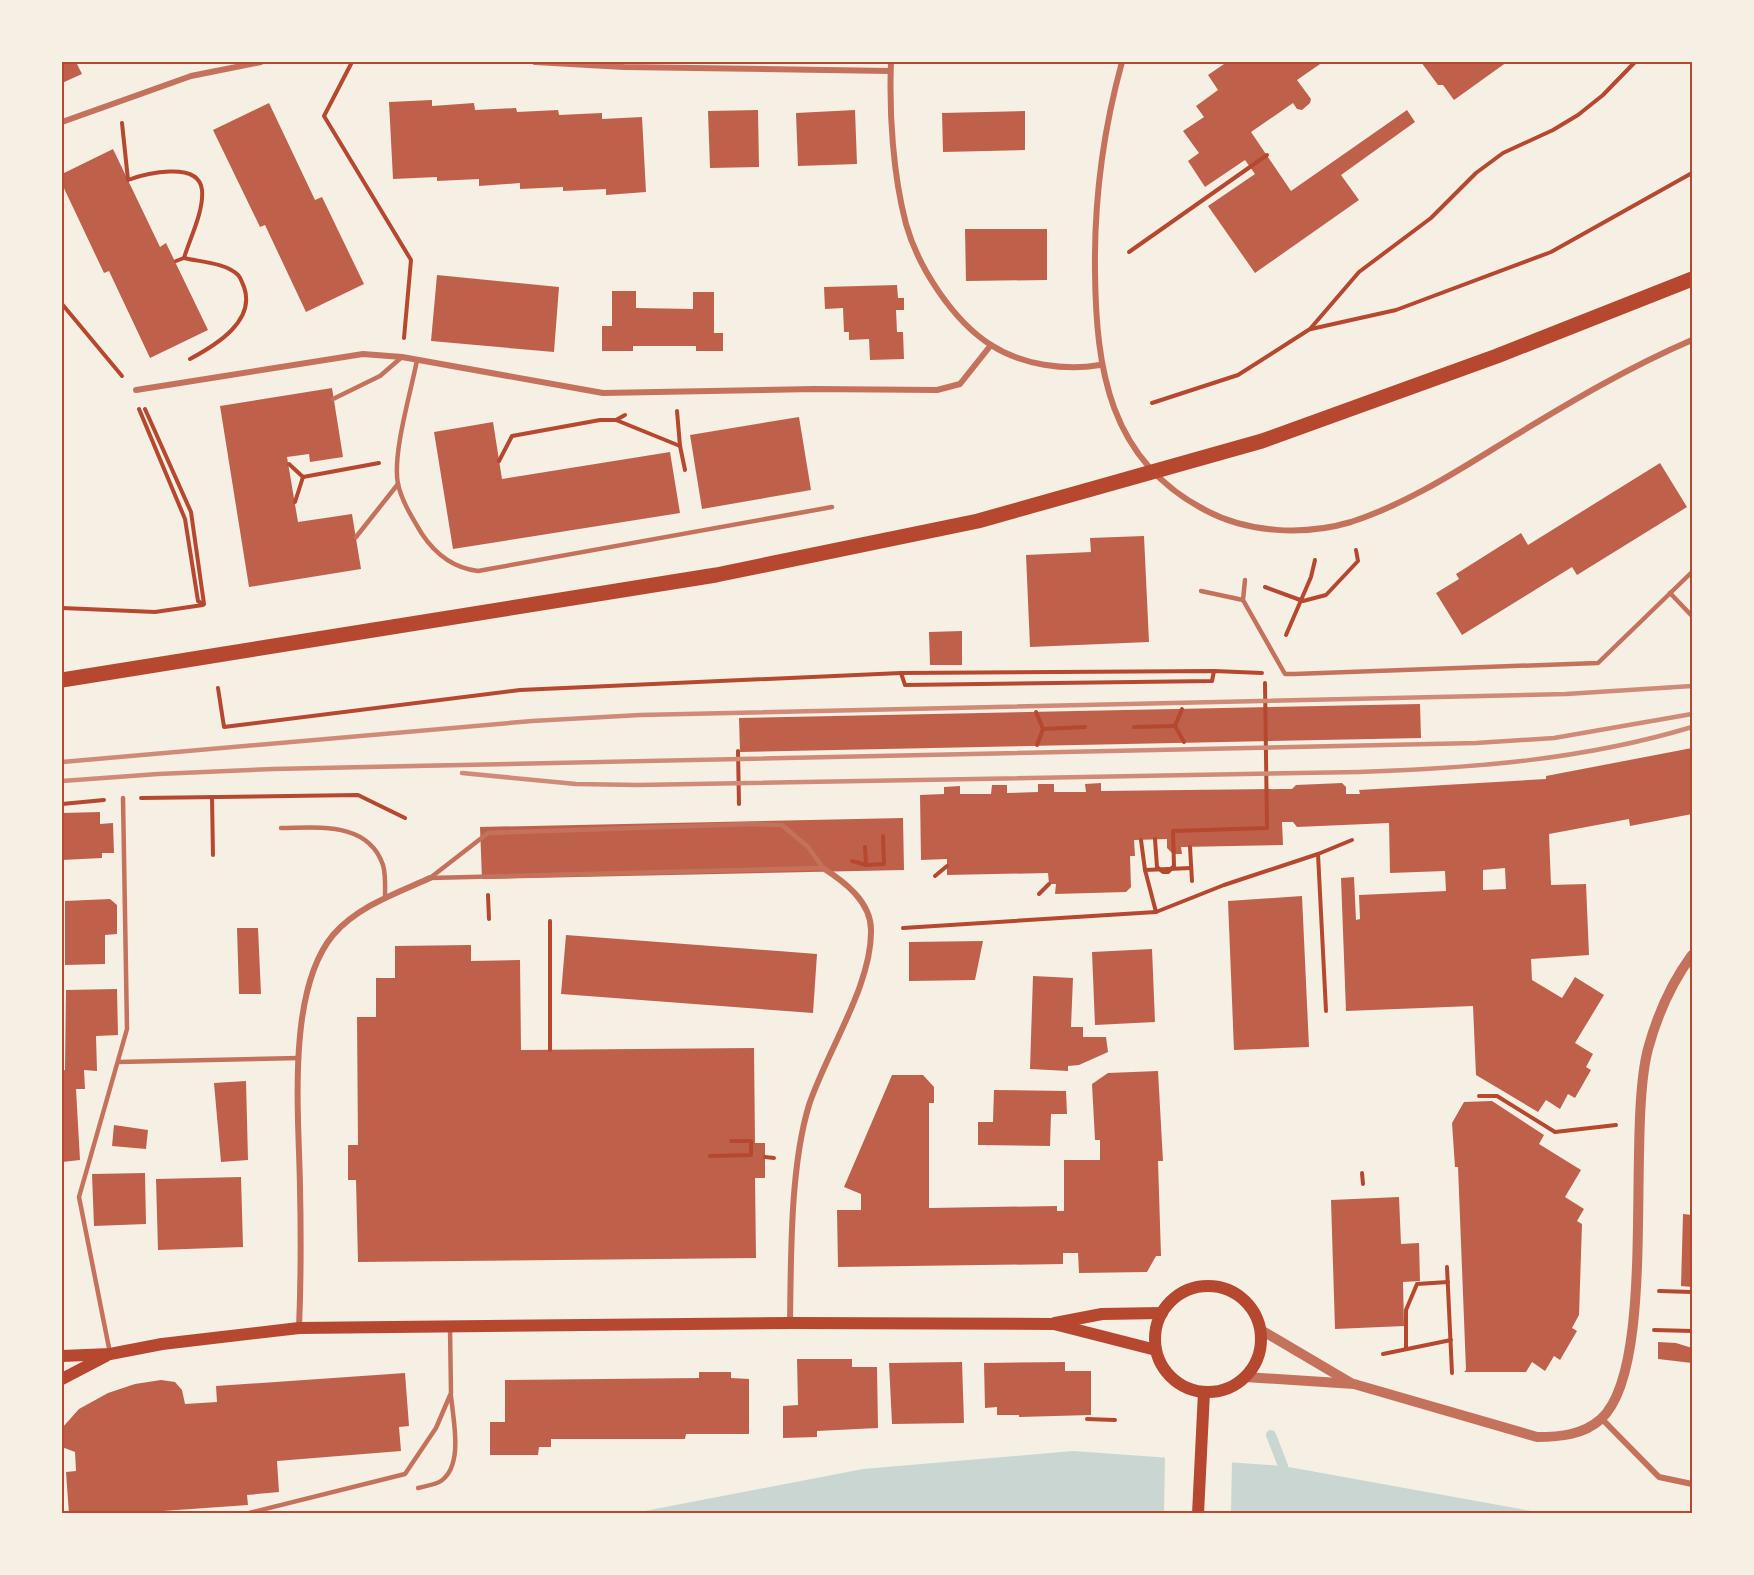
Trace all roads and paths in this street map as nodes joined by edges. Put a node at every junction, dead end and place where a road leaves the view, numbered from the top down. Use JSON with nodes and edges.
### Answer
{"nodes":[{"id":1,"x":261,"y":62,"type":"edge"},
{"id":2,"x":352,"y":62,"type":"edge"},
{"id":3,"x":535,"y":62,"type":"edge"},
{"id":4,"x":891,"y":62,"type":"edge"},
{"id":5,"x":1122,"y":62,"type":"edge"},
{"id":6,"x":1635,"y":62,"type":"edge"},
{"id":7,"x":890,"y":71,"type":"junction"},
{"id":8,"x":122,"y":116,"type":"dead end"},
{"id":9,"x":62,"y":122,"type":"edge"},
{"id":10,"x":1267,"y":155,"type":"dead end"},
{"id":11,"x":1692,"y":173,"type":"edge"},
{"id":12,"x":1128,"y":252,"type":"dead end"},
{"id":13,"x":184,"y":258,"type":"junction"},
{"id":14,"x":176,"y":261,"type":"dead end"},
{"id":15,"x":1692,"y":279,"type":"edge"},
{"id":16,"x":62,"y":304,"type":"edge"},
{"id":17,"x":1310,"y":329,"type":"junction"},
{"id":18,"x":1692,"y":340,"type":"edge"},
{"id":19,"x":991,"y":345,"type":"junction"},
{"id":20,"x":402,"y":357,"type":"junction"},
{"id":21,"x":417,"y":360,"type":"junction"},
{"id":22,"x":185,"y":361,"type":"dead end"},
{"id":23,"x":1100,"y":366,"type":"junction"},
{"id":24,"x":136,"y":390,"type":"joint"},
{"id":25,"x":661,"y":392,"type":"junction"},
{"id":26,"x":333,"y":399,"type":"dead end"},
{"id":27,"x":1152,"y":403,"type":"dead end"},
{"id":28,"x":677,"y":413,"type":"dead end"},
{"id":29,"x":616,"y":420,"type":"junction"},
{"id":30,"x":680,"y":446,"type":"junction"},
{"id":31,"x":397,"y":460,"type":"junction"},
{"id":32,"x":499,"y":461,"type":"dead end"},
{"id":33,"x":289,"y":464,"type":"dead end"},
{"id":34,"x":685,"y":470,"type":"dead end"},
{"id":35,"x":303,"y":477,"type":"junction"},
{"id":36,"x":398,"y":484,"type":"junction"},
{"id":37,"x":295,"y":502,"type":"dead end"},
{"id":38,"x":832,"y":507,"type":"dead end"},
{"id":39,"x":356,"y":537,"type":"dead end"},
{"id":40,"x":1356,"y":550,"type":"dead end"},
{"id":41,"x":1315,"y":560,"type":"dead end"},
{"id":42,"x":1692,"y":572,"type":"edge"},
{"id":43,"x":1311,"y":577,"type":"dead end"},
{"id":44,"x":1245,"y":580,"type":"joint"},
{"id":45,"x":1201,"y":591,"type":"dead end"},
{"id":46,"x":1670,"y":593,"type":"junction"},
{"id":47,"x":1243,"y":600,"type":"junction"},
{"id":48,"x":204,"y":604,"type":"junction"},
{"id":49,"x":62,"y":608,"type":"edge"},
{"id":50,"x":1692,"y":616,"type":"edge"},
{"id":51,"x":1214,"y":670,"type":"junction"},
{"id":52,"x":902,"y":673,"type":"junction"},
{"id":53,"x":1254,"y":673,"type":"dead end"},
{"id":54,"x":62,"y":680,"type":"edge"},
{"id":55,"x":218,"y":688,"type":"dead end"},
{"id":56,"x":1182,"y":709,"type":"dead end"},
{"id":57,"x":1036,"y":712,"type":"dead end"},
{"id":58,"x":1175,"y":726,"type":"junction"},
{"id":59,"x":1084,"y":727,"type":"dead end"},
{"id":60,"x":1134,"y":727,"type":"dead end"},
{"id":61,"x":1043,"y":729,"type":"junction"},
{"id":62,"x":1184,"y":742,"type":"dead end"},
{"id":63,"x":1037,"y":745,"type":"dead end"},
{"id":64,"x":738,"y":751,"type":"dead end"},
{"id":65,"x":212,"y":797,"type":"junction"},
{"id":66,"x":1266,"y":797,"type":"dead end"},
{"id":67,"x":123,"y":798,"type":"junction"},
{"id":68,"x":62,"y":804,"type":"edge"},
{"id":69,"x":405,"y":818,"type":"dead end"},
{"id":70,"x":739,"y":824,"type":"junction"},
{"id":71,"x":281,"y":828,"type":"dead end"},
{"id":72,"x":883,"y":836,"type":"dead end"},
{"id":73,"x":1155,"y":839,"type":"dead end"},
{"id":74,"x":1141,"y":840,"type":"dead end"},
{"id":75,"x":1352,"y":840,"type":"dead end"},
{"id":76,"x":865,"y":847,"type":"dead end"},
{"id":77,"x":1190,"y":847,"type":"dead end"},
{"id":78,"x":1318,"y":854,"type":"junction"},
{"id":79,"x":213,"y":855,"type":"dead end"},
{"id":80,"x":947,"y":866,"type":"dead end"},
{"id":81,"x":823,"y":868,"type":"junction"},
{"id":82,"x":1191,"y":868,"type":"junction"},
{"id":83,"x":1145,"y":870,"type":"junction"},
{"id":84,"x":935,"y":876,"type":"dead end"},
{"id":85,"x":430,"y":878,"type":"junction"},
{"id":86,"x":1192,"y":881,"type":"dead end"},
{"id":87,"x":1049,"y":884,"type":"dead end"},
{"id":88,"x":1038,"y":894,"type":"dead end"},
{"id":89,"x":385,"y":898,"type":"junction"},
{"id":90,"x":1156,"y":912,"type":"junction"},
{"id":91,"x":549,"y":921,"type":"dead end"},
{"id":92,"x":903,"y":928,"type":"dead end"},
{"id":93,"x":1692,"y":955,"type":"edge"},
{"id":94,"x":1326,"y":1011,"type":"dead end"},
{"id":95,"x":550,"y":1050,"type":"dead end"},
{"id":96,"x":299,"y":1058,"type":"junction"},
{"id":97,"x":118,"y":1062,"type":"junction"},
{"id":98,"x":1479,"y":1096,"type":"dead end"},
{"id":99,"x":1616,"y":1125,"type":"dead end"},
{"id":100,"x":731,"y":1142,"type":"dead end"},
{"id":101,"x":710,"y":1156,"type":"dead end"},
{"id":102,"x":765,"y":1157,"type":"dead end"},
{"id":103,"x":774,"y":1158,"type":"dead end"},
{"id":104,"x":1362,"y":1173,"type":"dead end"},
{"id":105,"x":1363,"y":1184,"type":"dead end"},
{"id":106,"x":1447,"y":1267,"type":"dead end"},
{"id":107,"x":1448,"y":1282,"type":"junction"},
{"id":108,"x":1655,"y":1291,"type":"dead end"},
{"id":109,"x":1692,"y":1293,"type":"edge"},
{"id":110,"x":1162,"y":1313,"type":"junction"},
{"id":111,"x":790,"y":1323,"type":"junction"},
{"id":112,"x":1054,"y":1324,"type":"junction"},
{"id":113,"x":450,"y":1327,"type":"junction"},
{"id":114,"x":299,"y":1329,"type":"junction"},
{"id":115,"x":1261,"y":1330,"type":"junction"},
{"id":116,"x":1654,"y":1330,"type":"dead end"},
{"id":117,"x":1692,"y":1331,"type":"edge"},
{"id":118,"x":1451,"y":1340,"type":"junction"},
{"id":119,"x":1406,"y":1349,"type":"junction"},
{"id":120,"x":1156,"y":1350,"type":"junction"},
{"id":121,"x":110,"y":1354,"type":"junction"},
{"id":122,"x":1383,"y":1354,"type":"dead end"},
{"id":123,"x":62,"y":1356,"type":"edge"},
{"id":124,"x":1452,"y":1373,"type":"dead end"},
{"id":125,"x":1245,"y":1377,"type":"junction"},
{"id":126,"x":62,"y":1379,"type":"edge"},
{"id":127,"x":1354,"y":1384,"type":"junction"},
{"id":128,"x":1204,"y":1392,"type":"junction"},
{"id":129,"x":451,"y":1393,"type":"junction"},
{"id":130,"x":1087,"y":1419,"type":"dead end"},
{"id":131,"x":1602,"y":1419,"type":"junction"},
{"id":132,"x":1115,"y":1420,"type":"dead end"},
{"id":133,"x":1692,"y":1484,"type":"edge"},
{"id":134,"x":418,"y":1488,"type":"dead end"},
{"id":135,"x":245,"y":1514,"type":"edge"},
{"id":136,"x":1198,"y":1514,"type":"edge"}],
"edges":[{"from":1,"to":9,"type":"street"},
{"from":2,"to":20,"type":"path"},
{"from":3,"to":7,"type":"street"},
{"from":4,"to":7,"type":"street"},
{"from":5,"to":23,"type":"street"},
{"from":6,"to":17,"type":"path"},
{"from":7,"to":19,"type":"street"},
{"from":8,"to":13,"type":"path"},
{"from":10,"to":12,"type":"path"},
{"from":11,"to":17,"type":"path"},
{"from":13,"to":14,"type":"path"},
{"from":13,"to":22,"type":"path"},
{"from":15,"to":54,"type":"main road"},
{"from":16,"to":24,"type":"path"},
{"from":17,"to":27,"type":"path"},
{"from":18,"to":23,"type":"street"},
{"from":19,"to":23,"type":"street"},
{"from":19,"to":25,"type":"street"},
{"from":20,"to":21,"type":"street"},
{"from":20,"to":24,"type":"street"},
{"from":20,"to":26,"type":"lane"},
{"from":21,"to":25,"type":"street"},
{"from":21,"to":31,"type":"lane"},
{"from":25,"to":29,"type":"path"},
{"from":28,"to":30,"type":"path"},
{"from":29,"to":30,"type":"path"},
{"from":29,"to":32,"type":"path"},
{"from":30,"to":34,"type":"path"},
{"from":31,"to":35,"type":"path"},
{"from":31,"to":36,"type":"lane"},
{"from":33,"to":35,"type":"path"},
{"from":35,"to":37,"type":"path"},
{"from":36,"to":38,"type":"lane"},
{"from":36,"to":39,"type":"lane"},
{"from":40,"to":44,"type":"path"},
{"from":41,"to":43,"type":"path"},
{"from":42,"to":46,"type":"lane"},
{"from":44,"to":47,"type":"lane"},
{"from":45,"to":47,"type":"lane"},
{"from":46,"to":47,"type":"lane"},
{"from":46,"to":50,"type":"lane"},
{"from":48,"to":48,"type":"path"},
{"from":48,"to":49,"type":"path"},
{"from":51,"to":52,"type":"path"},
{"from":51,"to":52,"type":"path"},
{"from":51,"to":53,"type":"path"},
{"from":52,"to":55,"type":"path"},
{"from":56,"to":58,"type":"path"},
{"from":57,"to":61,"type":"path"},
{"from":58,"to":60,"type":"path"},
{"from":58,"to":62,"type":"path"},
{"from":59,"to":61,"type":"path"},
{"from":61,"to":63,"type":"path"},
{"from":64,"to":70,"type":"path"},
{"from":65,"to":67,"type":"path"},
{"from":65,"to":69,"type":"path"},
{"from":65,"to":79,"type":"path"},
{"from":66,"to":73,"type":"path"},
{"from":67,"to":68,"type":"path"},
{"from":67,"to":97,"type":"lane"},
{"from":70,"to":81,"type":"lane"},
{"from":70,"to":85,"type":"lane"},
{"from":71,"to":89,"type":"lane"},
{"from":72,"to":76,"type":"path"},
{"from":74,"to":83,"type":"path"},
{"from":75,"to":78,"type":"path"},
{"from":77,"to":82,"type":"path"},
{"from":78,"to":90,"type":"path"},
{"from":78,"to":94,"type":"path"},
{"from":80,"to":84,"type":"path"},
{"from":81,"to":85,"type":"lane"},
{"from":81,"to":111,"type":"street"},
{"from":82,"to":83,"type":"path"},
{"from":82,"to":86,"type":"path"},
{"from":83,"to":90,"type":"path"},
{"from":85,"to":89,"type":"street"},
{"from":87,"to":88,"type":"path"},
{"from":89,"to":96,"type":"street"},
{"from":90,"to":92,"type":"path"},
{"from":91,"to":95,"type":"path"},
{"from":93,"to":131,"type":"street"},
{"from":96,"to":97,"type":"lane"},
{"from":96,"to":114,"type":"street"},
{"from":97,"to":121,"type":"lane"},
{"from":98,"to":99,"type":"path"},
{"from":100,"to":101,"type":"path"},
{"from":102,"to":103,"type":"path"},
{"from":104,"to":105,"type":"path"},
{"from":106,"to":107,"type":"path"},
{"from":107,"to":118,"type":"path"},
{"from":107,"to":119,"type":"path"},
{"from":108,"to":109,"type":"path"},
{"from":110,"to":112,"type":"main road"},
{"from":110,"to":115,"type":"main road"},
{"from":110,"to":120,"type":"main road"},
{"from":111,"to":112,"type":"main road"},
{"from":111,"to":113,"type":"main road"},
{"from":112,"to":120,"type":"main road"},
{"from":113,"to":114,"type":"main road"},
{"from":113,"to":129,"type":"lane"},
{"from":114,"to":121,"type":"main road"},
{"from":115,"to":125,"type":"main road"},
{"from":115,"to":127,"type":"street"},
{"from":116,"to":117,"type":"path"},
{"from":118,"to":119,"type":"path"},
{"from":118,"to":124,"type":"path"},
{"from":119,"to":122,"type":"path"},
{"from":120,"to":128,"type":"main road"},
{"from":121,"to":123,"type":"main road"},
{"from":121,"to":126,"type":"main road"},
{"from":125,"to":127,"type":"street"},
{"from":125,"to":128,"type":"main road"},
{"from":127,"to":131,"type":"street"},
{"from":128,"to":136,"type":"main road"},
{"from":129,"to":134,"type":"lane"},
{"from":129,"to":135,"type":"lane"},
{"from":130,"to":132,"type":"path"},
{"from":131,"to":133,"type":"street"}]}
